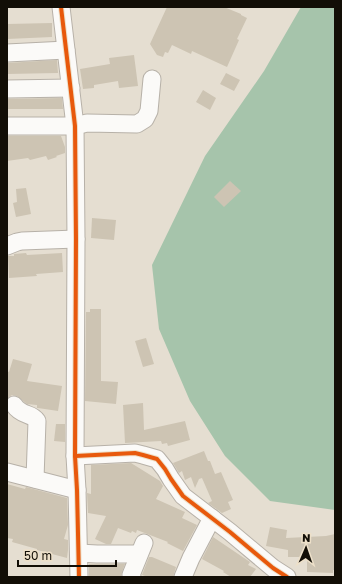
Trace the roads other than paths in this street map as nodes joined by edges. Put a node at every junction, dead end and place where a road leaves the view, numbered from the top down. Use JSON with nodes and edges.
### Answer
{"nodes":[{"id":1,"x":61,"y":7,"type":"edge"},
{"id":2,"x":66,"y":50,"type":"junction"},
{"id":3,"x":7,"y":53,"type":"edge"},
{"id":4,"x":152,"y":79,"type":"dead end"},
{"id":5,"x":71,"y":88,"type":"junction"},
{"id":6,"x":7,"y":89,"type":"edge"},
{"id":7,"x":7,"y":126,"type":"edge"},
{"id":8,"x":75,"y":126,"type":"junction"},
{"id":9,"x":76,"y":239,"type":"junction"},
{"id":10,"x":7,"y":246,"type":"edge"},
{"id":11,"x":14,"y":405,"type":"dead end"},
{"id":12,"x":75,"y":456,"type":"junction"},
{"id":13,"x":7,"y":472,"type":"edge"},
{"id":14,"x":35,"y":479,"type":"junction"},
{"id":15,"x":78,"y":490,"type":"junction"},
{"id":16,"x":212,"y":518,"type":"junction"},
{"id":17,"x":79,"y":553,"type":"junction"},
{"id":18,"x":79,"y":577,"type":"edge"},
{"id":19,"x":132,"y":577,"type":"edge"},
{"id":20,"x":183,"y":577,"type":"edge"},
{"id":21,"x":287,"y":577,"type":"edge"}],
"edges":[{"from":1,"to":2,"type":"street"},
{"from":2,"to":3,"type":"street"},
{"from":2,"to":5,"type":"street"},
{"from":4,"to":8,"type":"street"},
{"from":5,"to":6,"type":"street"},
{"from":5,"to":8,"type":"street"},
{"from":7,"to":8,"type":"street"},
{"from":8,"to":9,"type":"street"},
{"from":9,"to":10,"type":"street"},
{"from":9,"to":12,"type":"street"},
{"from":11,"to":14,"type":"street"},
{"from":12,"to":15,"type":"street"},
{"from":12,"to":16,"type":"street"},
{"from":13,"to":14,"type":"street"},
{"from":14,"to":15,"type":"street"},
{"from":15,"to":17,"type":"street"},
{"from":16,"to":20,"type":"street"},
{"from":16,"to":21,"type":"street"},
{"from":17,"to":18,"type":"street"},
{"from":17,"to":19,"type":"street"}]}
